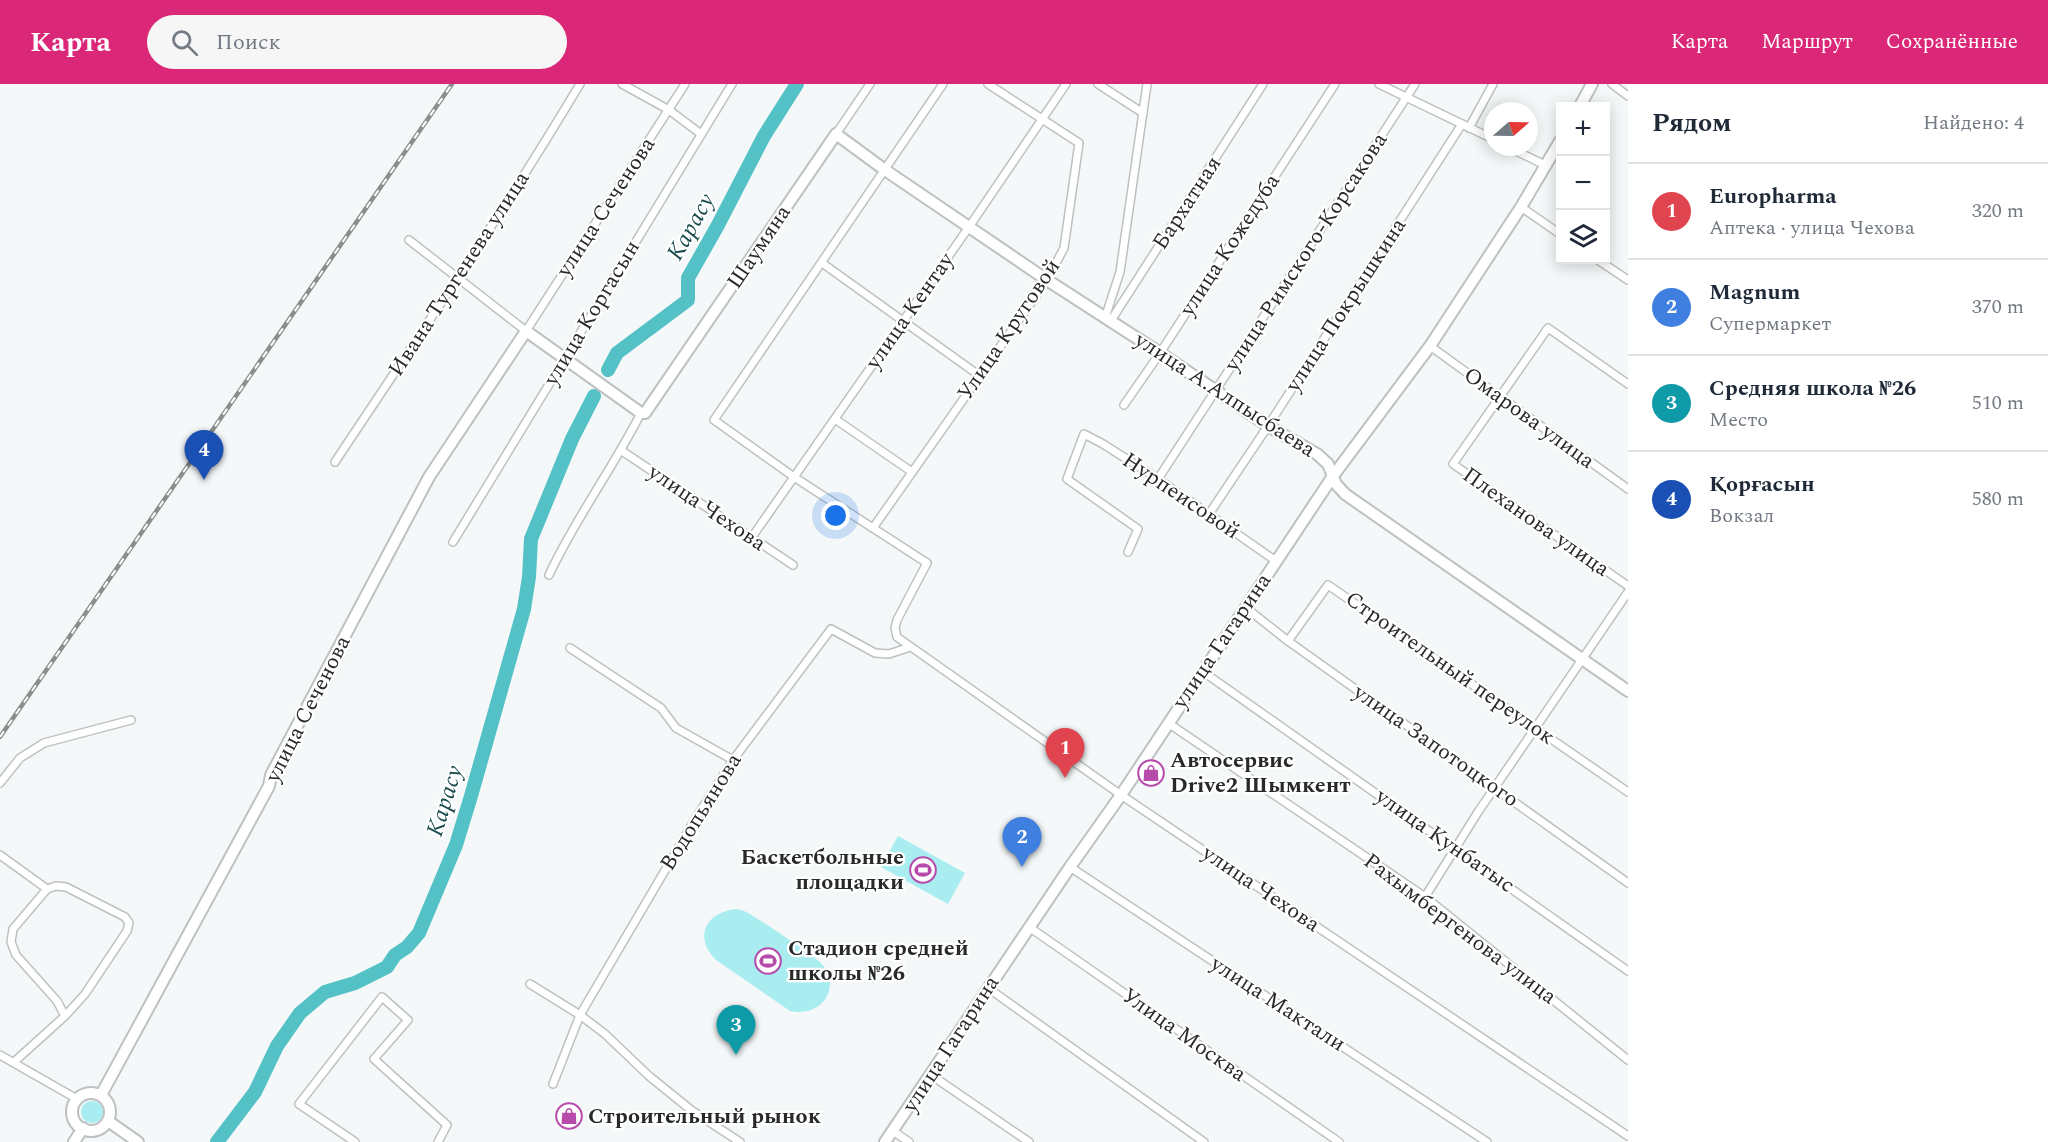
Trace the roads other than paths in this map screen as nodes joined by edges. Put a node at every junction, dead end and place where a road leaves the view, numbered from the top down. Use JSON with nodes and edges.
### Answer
{"nodes":[{"id":1,"x":580,"y":84,"type":"edge"},
{"id":2,"x":622,"y":84,"type":"edge"},
{"id":3,"x":685,"y":84,"type":"edge"},
{"id":4,"x":732,"y":84,"type":"edge"},
{"id":5,"x":870,"y":84,"type":"edge"},
{"id":6,"x":943,"y":84,"type":"edge"},
{"id":7,"x":988,"y":84,"type":"edge"},
{"id":8,"x":1066,"y":84,"type":"edge"},
{"id":9,"x":1098,"y":84,"type":"edge"},
{"id":10,"x":1147,"y":84,"type":"edge"},
{"id":11,"x":1263,"y":84,"type":"edge"},
{"id":12,"x":1335,"y":84,"type":"edge"},
{"id":13,"x":1379,"y":84,"type":"edge"},
{"id":14,"x":1414,"y":84,"type":"edge"},
{"id":15,"x":1493,"y":84,"type":"edge"},
{"id":16,"x":1592,"y":84,"type":"edge"},
{"id":17,"x":1612,"y":84,"type":"edge"},
{"id":18,"x":1628,"y":96,"type":"edge"},
{"id":19,"x":1407,"y":97,"type":"junction"},
{"id":20,"x":1582,"y":102,"type":"edge"},
{"id":21,"x":669,"y":110,"type":"junction"},
{"id":22,"x":1143,"y":114,"type":"junction"},
{"id":23,"x":1043,"y":119,"type":"junction"},
{"id":24,"x":1466,"y":126,"type":"junction"},
{"id":25,"x":701,"y":134,"type":"junction"},
{"id":26,"x":836,"y":134,"type":"junction"},
{"id":27,"x":1484,"y":135,"type":"edge"},
{"id":28,"x":1556,"y":149,"type":"edge"},
{"id":29,"x":1526,"y":156,"type":"edge"},
{"id":30,"x":1547,"y":166,"type":"junction"},
{"id":31,"x":885,"y":170,"type":"junction"},
{"id":32,"x":1521,"y":207,"type":"junction"},
{"id":33,"x":969,"y":227,"type":"junction"},
{"id":34,"x":1556,"y":231,"type":"edge"},
{"id":35,"x":410,"y":240,"type":"dead end"},
{"id":36,"x":822,"y":263,"type":"junction"},
{"id":37,"x":1604,"y":264,"type":"edge"},
{"id":38,"x":457,"y":278,"type":"junction"},
{"id":39,"x":1047,"y":280,"type":"junction"},
{"id":40,"x":1628,"y":280,"type":"edge"},
{"id":41,"x":903,"y":320,"type":"junction"},
{"id":42,"x":1108,"y":320,"type":"junction"},
{"id":43,"x":526,"y":331,"type":"junction"},
{"id":44,"x":1430,"y":346,"type":"junction"},
{"id":45,"x":1160,"y":353,"type":"junction"},
{"id":46,"x":564,"y":358,"type":"junction"},
{"id":47,"x":980,"y":376,"type":"junction"},
{"id":48,"x":1628,"y":384,"type":"edge"},
{"id":49,"x":1215,"y":390,"type":"junction"},
{"id":50,"x":1501,"y":398,"type":"junction"},
{"id":51,"x":1124,"y":405,"type":"dead end"},
{"id":52,"x":645,"y":411,"type":"junction"},
{"id":53,"x":835,"y":419,"type":"junction"},
{"id":54,"x":1268,"y":426,"type":"junction"},
{"id":55,"x":622,"y":451,"type":"junction"},
{"id":56,"x":335,"y":462,"type":"dead end"},
{"id":57,"x":912,"y":472,"type":"junction"},
{"id":58,"x":1332,"y":476,"type":"junction"},
{"id":59,"x":794,"y":477,"type":"junction"},
{"id":60,"x":1158,"y":479,"type":"junction"},
{"id":61,"x":1628,"y":489,"type":"edge"},
{"id":62,"x":1209,"y":514,"type":"junction"},
{"id":63,"x":873,"y":528,"type":"junction"},
{"id":64,"x":752,"y":537,"type":"junction"},
{"id":65,"x":453,"y":542,"type":"dead end"},
{"id":66,"x":1128,"y":552,"type":"dead end"},
{"id":67,"x":1276,"y":561,"type":"junction"},
{"id":68,"x":793,"y":565,"type":"dead end"},
{"id":69,"x":549,"y":575,"type":"dead end"},
{"id":70,"x":1628,"y":586,"type":"edge"},
{"id":71,"x":1628,"y":592,"type":"edge"},
{"id":72,"x":1245,"y":607,"type":"junction"},
{"id":73,"x":1288,"y":641,"type":"junction"},
{"id":74,"x":910,"y":646,"type":"junction"},
{"id":75,"x":570,"y":648,"type":"dead end"},
{"id":76,"x":1583,"y":659,"type":"junction"},
{"id":77,"x":1203,"y":671,"type":"junction"},
{"id":78,"x":1628,"y":691,"type":"edge"},
{"id":79,"x":131,"y":720,"type":"dead end"},
{"id":80,"x":1168,"y":723,"type":"junction"},
{"id":81,"x":1536,"y":728,"type":"junction"},
{"id":82,"x":733,"y":760,"type":"junction"},
{"id":83,"x":0,"y":783,"type":"edge"},
{"id":84,"x":1496,"y":787,"type":"junction"},
{"id":85,"x":1628,"y":792,"type":"edge"},
{"id":86,"x":1121,"y":795,"type":"junction"},
{"id":87,"x":1456,"y":849,"type":"junction"},
{"id":88,"x":0,"y":855,"type":"edge"},
{"id":89,"x":1070,"y":867,"type":"junction"},
{"id":90,"x":1628,"y":883,"type":"edge"},
{"id":91,"x":47,"y":889,"type":"junction"},
{"id":92,"x":1425,"y":897,"type":"junction"},
{"id":93,"x":1029,"y":927,"type":"junction"},
{"id":94,"x":1628,"y":971,"type":"edge"},
{"id":95,"x":530,"y":984,"type":"dead end"},
{"id":96,"x":988,"y":988,"type":"junction"},
{"id":97,"x":580,"y":1015,"type":"junction"},
{"id":98,"x":65,"y":1016,"type":"junction"},
{"id":99,"x":0,"y":1055,"type":"edge"},
{"id":100,"x":1628,"y":1060,"type":"edge"},
{"id":101,"x":14,"y":1062,"type":"junction"},
{"id":102,"x":931,"y":1075,"type":"junction"},
{"id":103,"x":553,"y":1084,"type":"dead end"},
{"id":104,"x":101,"y":1095,"type":"junction"},
{"id":105,"x":77,"y":1099,"type":"junction"},
{"id":106,"x":108,"y":1121,"type":"junction"},
{"id":107,"x":82,"y":1128,"type":"junction"},
{"id":108,"x":893,"y":1131,"type":"junction"},
{"id":109,"x":1628,"y":1136,"type":"edge"},
{"id":110,"x":74,"y":1142,"type":"edge"},
{"id":111,"x":138,"y":1142,"type":"edge"},
{"id":112,"x":355,"y":1142,"type":"edge"},
{"id":113,"x":438,"y":1142,"type":"edge"},
{"id":114,"x":740,"y":1142,"type":"edge"},
{"id":115,"x":885,"y":1142,"type":"edge"},
{"id":116,"x":909,"y":1142,"type":"edge"},
{"id":117,"x":1029,"y":1142,"type":"edge"},
{"id":118,"x":1204,"y":1142,"type":"edge"},
{"id":119,"x":1339,"y":1142,"type":"edge"},
{"id":120,"x":1487,"y":1142,"type":"edge"}],
"edges":[{"from":1,"to":38,"type":"street","name":"Ивана Тургенева улица"},
{"from":2,"to":21,"type":"street"},
{"from":3,"to":21,"type":"street","name":"улица Сеченова"},
{"from":4,"to":25,"type":"street","name":"улица Коргасын"},
{"from":5,"to":26,"type":"street","name":"Шаумяна"},
{"from":6,"to":31,"type":"street"},
{"from":7,"to":23,"type":"street","name":"Улица Круговой"},
{"from":8,"to":23,"type":"street","name":"улица Кентау"},
{"from":9,"to":22,"type":"street"},
{"from":10,"to":22,"type":"street"},
{"from":11,"to":42,"type":"street","name":"Бархатная"},
{"from":12,"to":45,"type":"street","name":"улица Кожедуба"},
{"from":13,"to":19,"type":"street"},
{"from":14,"to":19,"type":"street","name":"улица Римского-Корсакова"},
{"from":15,"to":24,"type":"street","name":"улица Покрышкина"},
{"from":16,"to":20,"type":"street"},
{"from":17,"to":18,"type":"street"},
{"from":19,"to":24,"type":"street"},
{"from":19,"to":49,"type":"street","name":"улица Римского-Корсакова"},
{"from":21,"to":25,"type":"street"},
{"from":21,"to":43,"type":"street","name":"улица Сеченова"},
{"from":22,"to":42,"type":"street"},
{"from":23,"to":33,"type":"street","name":"улица Кентау"},
{"from":23,"to":39,"type":"street","name":"Улица Круговой"},
{"from":24,"to":27,"type":"street"},
{"from":24,"to":54,"type":"street","name":"улица Покрышкина"},
{"from":25,"to":46,"type":"street","name":"улица Коргасын"},
{"from":26,"to":31,"type":"street","name":"улица А.Алпысбаева"},
{"from":26,"to":52,"type":"street","name":"Шаумяна"},
{"from":28,"to":30,"type":"street","name":"улица Гагарина"},
{"from":29,"to":30,"type":"street"},
{"from":30,"to":32,"type":"street","name":"улица Гагарина"},
{"from":31,"to":33,"type":"street","name":"улица А.Алпысбаева"},
{"from":31,"to":36,"type":"street"},
{"from":32,"to":34,"type":"street"},
{"from":32,"to":44,"type":"street","name":"улица Гагарина"},
{"from":33,"to":39,"type":"street","name":"улица А.Алпысбаева"},
{"from":33,"to":41,"type":"street","name":"улица Кентау"},
{"from":35,"to":38,"type":"street"},
{"from":36,"to":41,"type":"street"},
{"from":36,"to":59,"type":"street"},
{"from":37,"to":40,"type":"street"},
{"from":38,"to":43,"type":"street"},
{"from":38,"to":56,"type":"street","name":"Ивана Тургенева улица"},
{"from":39,"to":42,"type":"street","name":"улица А.Алпысбаева"},
{"from":39,"to":47,"type":"street","name":"Улица Круговой"},
{"from":41,"to":47,"type":"street"},
{"from":41,"to":53,"type":"street","name":"улица Кентау"},
{"from":42,"to":45,"type":"street","name":"улица А.Алпысбаева"},
{"from":43,"to":46,"type":"street"},
{"from":43,"to":104,"type":"street","name":"улица Сеченова"},
{"from":44,"to":50,"type":"street","name":"Омарова улица"},
{"from":44,"to":58,"type":"street","name":"улица Гагарина"},
{"from":45,"to":49,"type":"street","name":"улица А.Алпысбаева"},
{"from":45,"to":51,"type":"street","name":"улица Кожедуба"},
{"from":46,"to":52,"type":"street"},
{"from":46,"to":65,"type":"street","name":"улица Коргасын"},
{"from":47,"to":57,"type":"street","name":"Улица Круговой"},
{"from":48,"to":50,"type":"street","name":"Плеханова улица"},
{"from":49,"to":54,"type":"street","name":"улица А.Алпысбаева"},
{"from":49,"to":60,"type":"street","name":"улица Римского-Корсакова"},
{"from":50,"to":61,"type":"street","name":"Омарова улица"},
{"from":50,"to":70,"type":"street","name":"Плеханова улица"},
{"from":52,"to":55,"type":"street","name":"Шаумяна"},
{"from":53,"to":57,"type":"street"},
{"from":53,"to":59,"type":"street","name":"улица Кентау"},
{"from":54,"to":58,"type":"street","name":"улица А.Алпысбаева"},
{"from":54,"to":62,"type":"street","name":"улица Покрышкина"},
{"from":55,"to":64,"type":"street","name":"улица Чехова"},
{"from":55,"to":69,"type":"street","name":"Шаумяна"},
{"from":57,"to":63,"type":"street","name":"Улица Круговой"},
{"from":58,"to":67,"type":"street","name":"улица Гагарина"},
{"from":58,"to":76,"type":"street","name":"улица А.Алпысбаева"},
{"from":59,"to":63,"type":"street"},
{"from":59,"to":64,"type":"street","name":"улица Кентау"},
{"from":60,"to":62,"type":"street","name":"Нурпеисовой"},
{"from":60,"to":66,"type":"street","name":"Нурпеисовой"},
{"from":62,"to":67,"type":"street","name":"Нурпеисовой"},
{"from":63,"to":74,"type":"street","name":"улица Чехова"},
{"from":64,"to":68,"type":"street","name":"улица Чехова"},
{"from":67,"to":72,"type":"street","name":"улица Гагарина"},
{"from":71,"to":76,"type":"street"},
{"from":72,"to":73,"type":"street","name":"улица Запотоцкого"},
{"from":72,"to":77,"type":"street","name":"улица Гагарина"},
{"from":73,"to":81,"type":"street","name":"Строительный переулок"},
{"from":73,"to":84,"type":"street","name":"улица Запотоцкого"},
{"from":74,"to":82,"type":"street","name":"Водопьянова"},
{"from":74,"to":86,"type":"street","name":"улица Чехова"},
{"from":75,"to":82,"type":"street"},
{"from":76,"to":78,"type":"street","name":"улица А.Алпысбаева"},
{"from":76,"to":81,"type":"street"},
{"from":77,"to":80,"type":"street","name":"улица Гагарина"},
{"from":77,"to":87,"type":"street","name":"улица Кунбатыс"},
{"from":79,"to":83,"type":"street"},
{"from":80,"to":86,"type":"street","name":"улица Гагарина"},
{"from":80,"to":92,"type":"street","name":"Рахымбергенова улица"},
{"from":81,"to":84,"type":"street"},
{"from":81,"to":85,"type":"street","name":"Строительный переулок"},
{"from":82,"to":97,"type":"street","name":"Водопьянова"},
{"from":84,"to":87,"type":"street"},
{"from":84,"to":90,"type":"street","name":"улица Запотоцкого"},
{"from":86,"to":89,"type":"street","name":"улица Гагарина"},
{"from":86,"to":109,"type":"street","name":"улица Чехова"},
{"from":87,"to":92,"type":"street"},
{"from":87,"to":94,"type":"street","name":"улица Кунбатыс"},
{"from":88,"to":91,"type":"street"},
{"from":89,"to":93,"type":"street","name":"улица Гагарина"},
{"from":89,"to":120,"type":"street","name":"улица Мактали"},
{"from":91,"to":98,"type":"street"},
{"from":91,"to":98,"type":"street"},
{"from":92,"to":100,"type":"street","name":"Рахымбергенова улица"},
{"from":93,"to":96,"type":"street","name":"улица Гагарина"},
{"from":93,"to":119,"type":"street","name":"Улица Москва"},
{"from":95,"to":97,"type":"street"},
{"from":96,"to":102,"type":"street","name":"улица Гагарина"},
{"from":96,"to":118,"type":"street"},
{"from":97,"to":103,"type":"street","name":"Водопьянова"},
{"from":97,"to":114,"type":"street"},
{"from":98,"to":101,"type":"street"},
{"from":99,"to":101,"type":"street"},
{"from":101,"to":105,"type":"street"},
{"from":102,"to":108,"type":"street","name":"улица Гагарина"},
{"from":102,"to":117,"type":"street"},
{"from":104,"to":105,"type":"street"},
{"from":104,"to":106,"type":"street"},
{"from":105,"to":107,"type":"street"},
{"from":106,"to":107,"type":"street"},
{"from":106,"to":111,"type":"street"},
{"from":107,"to":110,"type":"street"},
{"from":108,"to":115,"type":"street","name":"улица Гагарина"},
{"from":108,"to":116,"type":"street"},
{"from":112,"to":113,"type":"street"}]}
